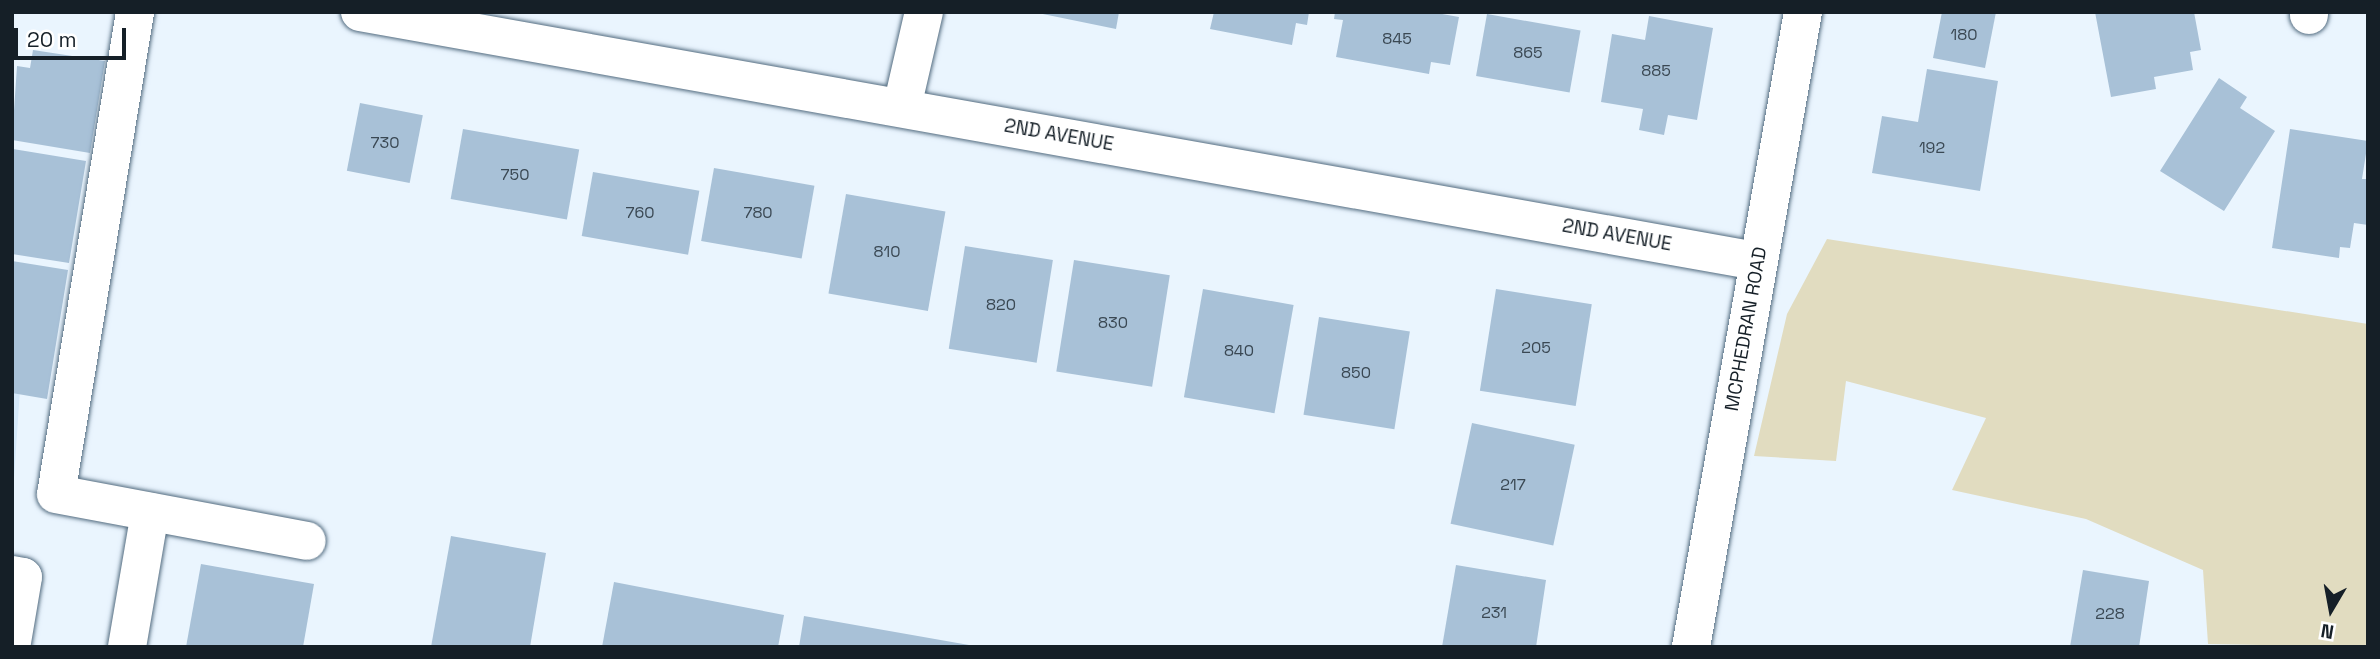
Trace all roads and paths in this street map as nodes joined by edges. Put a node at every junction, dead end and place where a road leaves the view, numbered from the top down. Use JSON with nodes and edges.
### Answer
{"nodes":[{"id":1,"x":135,"y":12,"type":"edge"},
{"id":2,"x":359,"y":12,"type":"edge"},
{"id":3,"x":924,"y":12,"type":"edge"},
{"id":4,"x":1802,"y":12,"type":"edge"},
{"id":5,"x":902,"y":107,"type":"junction"},
{"id":6,"x":1757,"y":261,"type":"junction"},
{"id":7,"x":150,"y":512,"type":"junction"},
{"id":8,"x":307,"y":541,"type":"dead end"},
{"id":9,"x":12,"y":575,"type":"edge"},
{"id":10,"x":12,"y":642,"type":"edge"},
{"id":11,"x":127,"y":647,"type":"edge"},
{"id":12,"x":1691,"y":647,"type":"edge"}],
"edges":[{"from":1,"to":7,"type":"street"},
{"from":2,"to":5,"type":"street","name":"2ND AVENUE"},
{"from":3,"to":5,"type":"street"},
{"from":4,"to":6,"type":"street","name":"MCPHEDRAN ROAD"},
{"from":5,"to":6,"type":"street","name":"2ND AVENUE"},
{"from":6,"to":12,"type":"street","name":"MCPHEDRAN ROAD"},
{"from":7,"to":8,"type":"street"},
{"from":7,"to":11,"type":"street"},
{"from":9,"to":10,"type":"street"}]}
